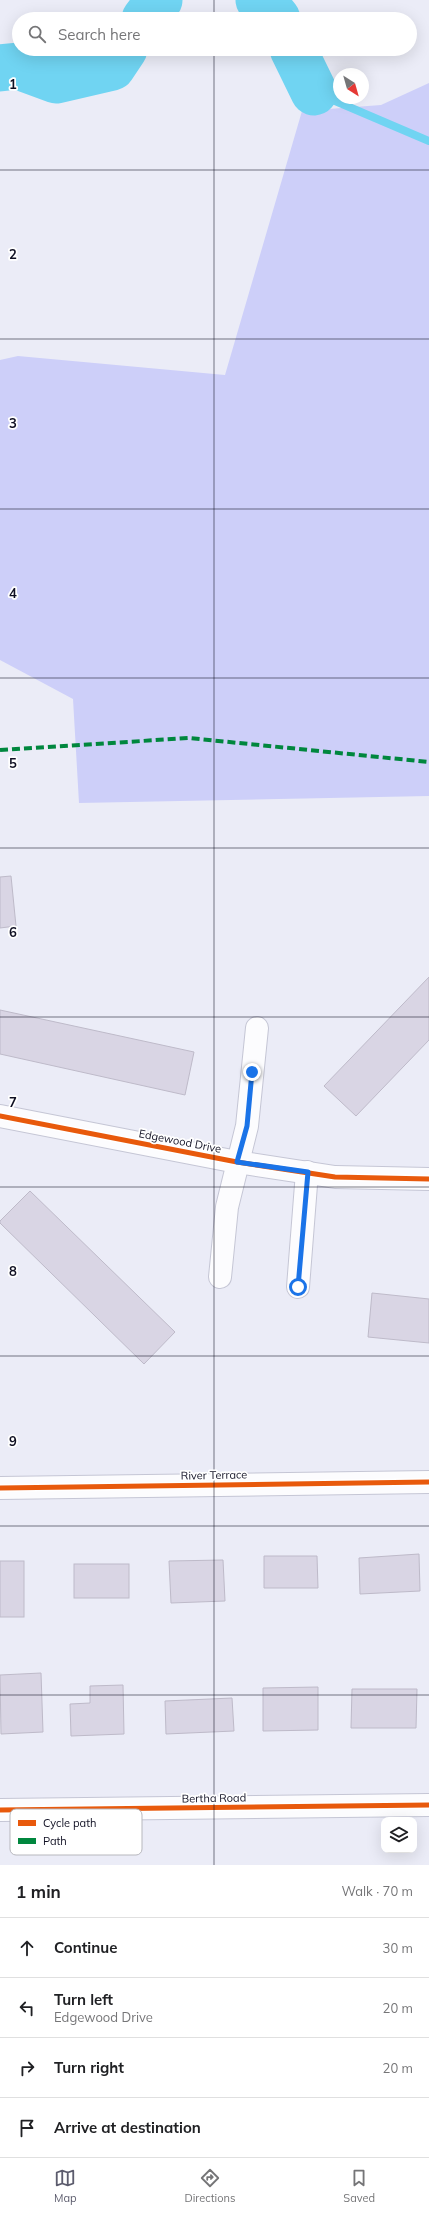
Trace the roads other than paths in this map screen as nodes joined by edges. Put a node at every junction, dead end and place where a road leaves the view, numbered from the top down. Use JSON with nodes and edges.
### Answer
{"nodes":[{"id":1,"x":257,"y":1028,"type":"dead end"},
{"id":2,"x":0,"y":1116,"type":"edge"},
{"id":3,"x":237,"y":1162,"type":"junction"},
{"id":4,"x":308,"y":1172,"type":"junction"},
{"id":5,"x":429,"y":1179,"type":"edge"},
{"id":6,"x":220,"y":1277,"type":"dead end"},
{"id":7,"x":298,"y":1287,"type":"dead end"},
{"id":8,"x":429,"y":1482,"type":"edge"},
{"id":9,"x":0,"y":1488,"type":"edge"},
{"id":10,"x":429,"y":1805,"type":"edge"},
{"id":11,"x":86,"y":1809,"type":"edge"},
{"id":12,"x":0,"y":1810,"type":"edge"},
{"id":13,"x":10,"y":1810,"type":"edge"}],
"edges":[{"from":1,"to":3,"type":"street"},
{"from":2,"to":3,"type":"street","name":"Edgewood Drive"},
{"from":3,"to":4,"type":"street","name":"Edgewood Drive"},
{"from":3,"to":6,"type":"street"},
{"from":4,"to":5,"type":"street","name":"Edgewood Drive"},
{"from":4,"to":7,"type":"street"},
{"from":8,"to":9,"type":"street","name":"River Terrace"},
{"from":10,"to":11,"type":"street","name":"Bertha Road"},
{"from":12,"to":13,"type":"street","name":"Bertha Road"}]}
